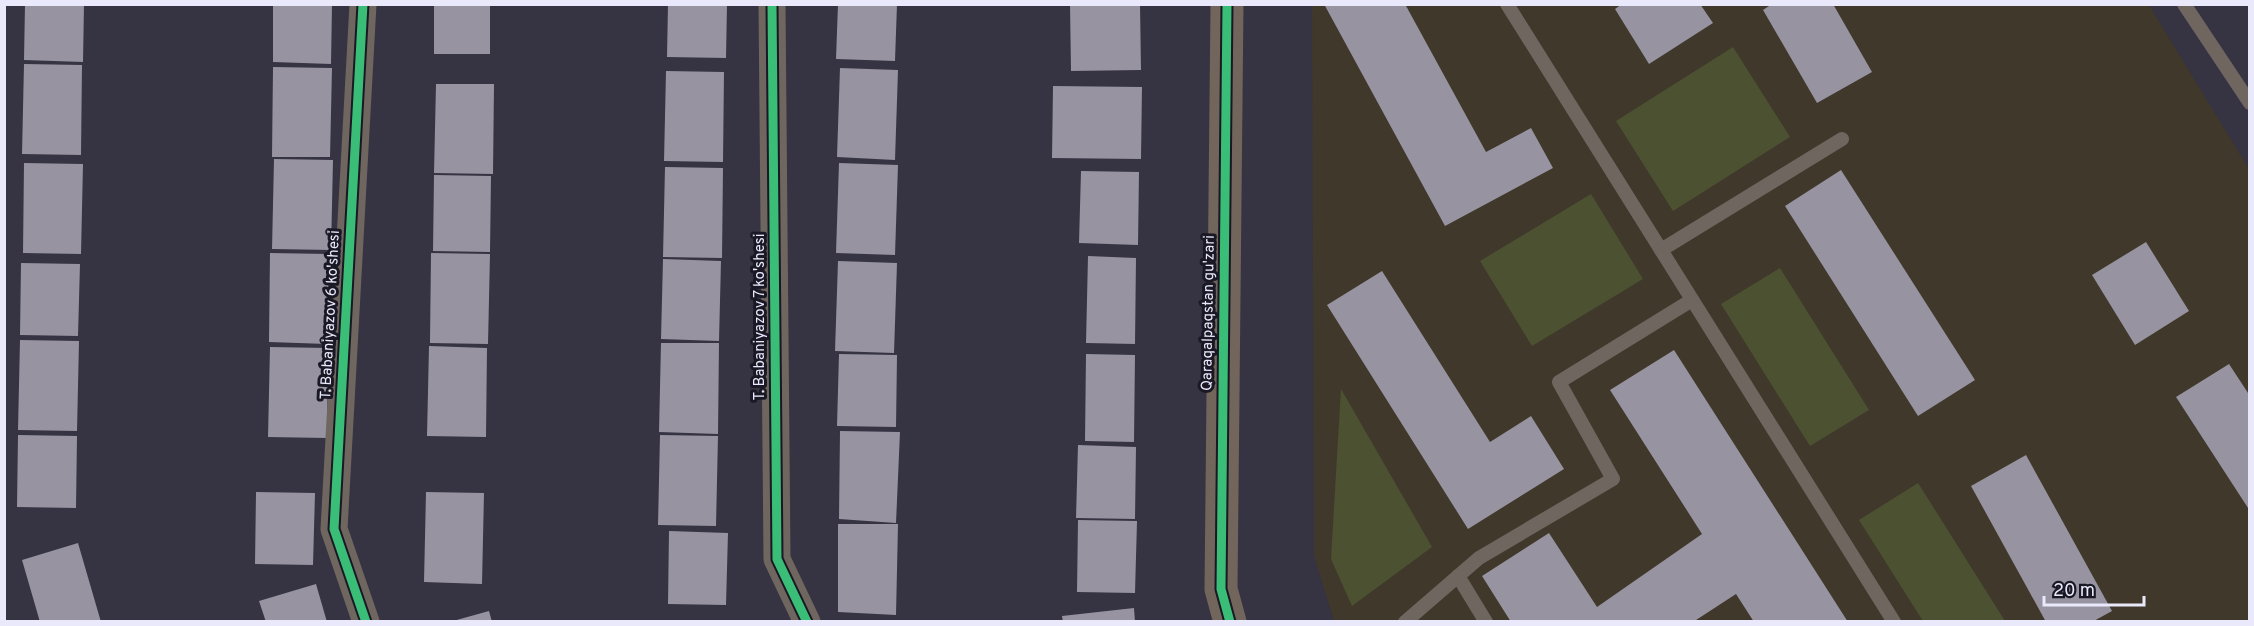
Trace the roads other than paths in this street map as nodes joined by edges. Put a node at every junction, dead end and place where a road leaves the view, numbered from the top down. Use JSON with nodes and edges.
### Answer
{"nodes":[{"id":1,"x":363,"y":4,"type":"edge"},
{"id":2,"x":772,"y":4,"type":"edge"},
{"id":3,"x":1227,"y":4,"type":"edge"},
{"id":4,"x":1507,"y":4,"type":"edge"},
{"id":5,"x":2184,"y":4,"type":"edge"},
{"id":6,"x":2250,"y":103,"type":"edge"},
{"id":7,"x":1842,"y":139,"type":"dead end"},
{"id":8,"x":1661,"y":250,"type":"junction"},
{"id":9,"x":1692,"y":300,"type":"junction"},
{"id":10,"x":1458,"y":576,"type":"junction"},
{"id":11,"x":366,"y":621,"type":"edge"},
{"id":12,"x":807,"y":621,"type":"edge"},
{"id":13,"x":1230,"y":621,"type":"edge"},
{"id":14,"x":1405,"y":621,"type":"edge"},
{"id":15,"x":1486,"y":621,"type":"edge"},
{"id":16,"x":1894,"y":621,"type":"edge"}],
"edges":[{"from":1,"to":11,"type":"street","name":"T. Babaniyazov 6 ko'shesi"},
{"from":2,"to":12,"type":"street","name":"T. Babaniyazov 7 ko'shesi"},
{"from":3,"to":13,"type":"street","name":"Qaraqalpaqstan gu'zari"},
{"from":4,"to":8,"type":"lane"},
{"from":5,"to":6,"type":"lane"},
{"from":7,"to":8,"type":"lane"},
{"from":8,"to":9,"type":"lane"},
{"from":9,"to":10,"type":"lane"},
{"from":9,"to":16,"type":"lane"},
{"from":10,"to":14,"type":"lane"},
{"from":10,"to":15,"type":"lane"}]}
